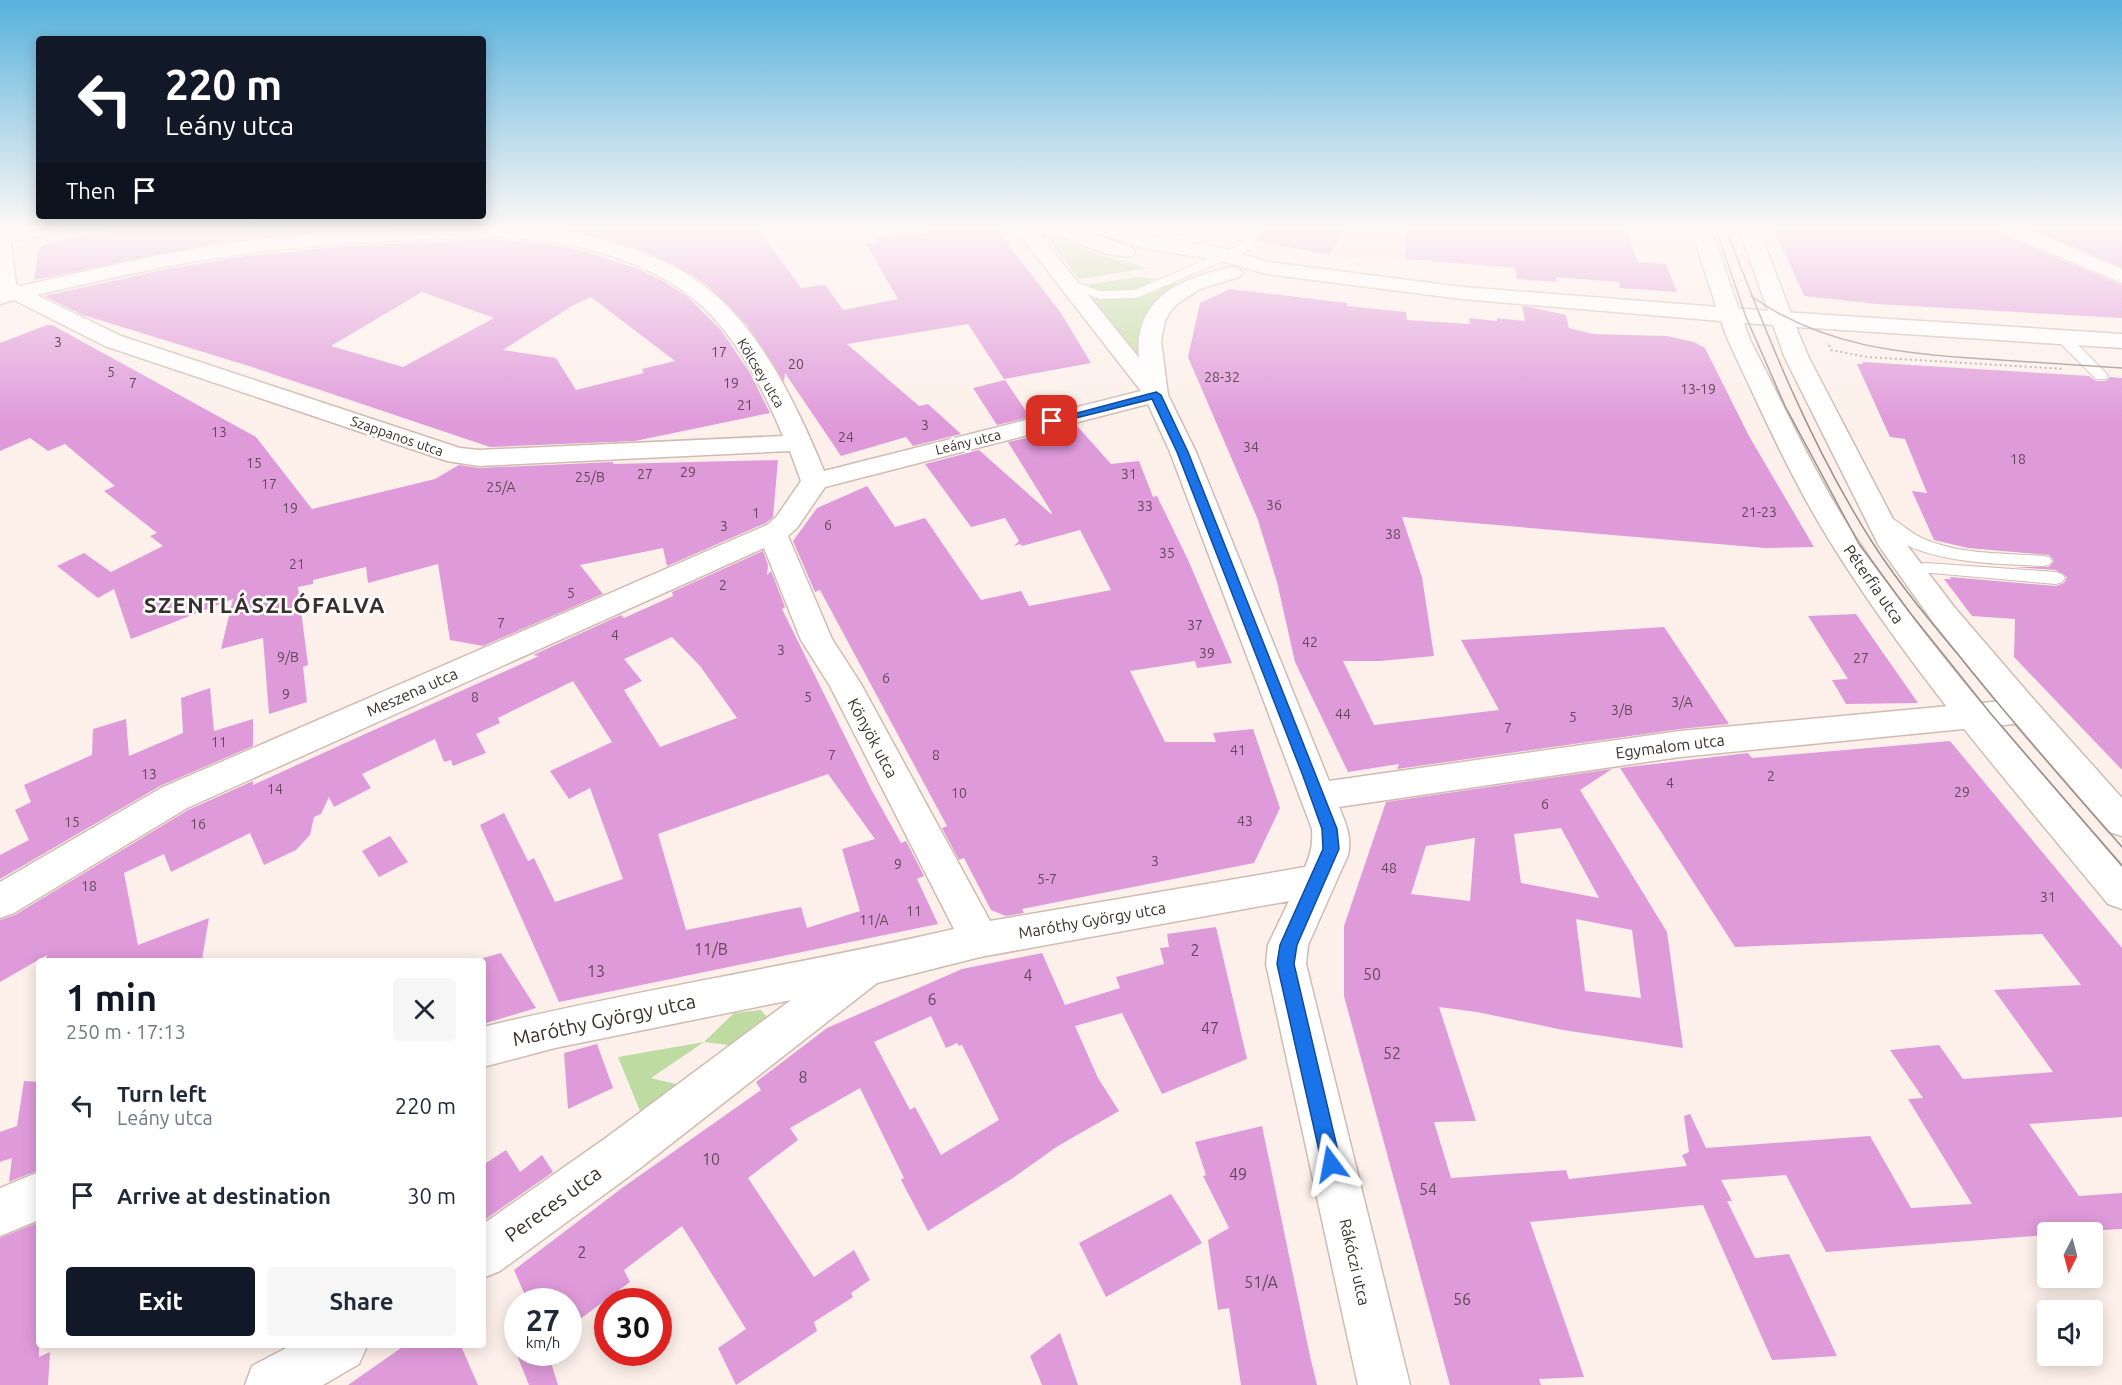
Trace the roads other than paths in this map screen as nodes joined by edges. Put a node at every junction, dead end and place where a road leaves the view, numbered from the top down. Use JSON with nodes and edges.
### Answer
{"nodes":[{"id":1,"x":701,"y":294,"type":"edge"},
{"id":2,"x":1077,"y":294,"type":"edge"},
{"id":3,"x":1095,"y":294,"type":"edge"},
{"id":4,"x":1138,"y":294,"type":"edge"},
{"id":5,"x":1178,"y":294,"type":"edge"},
{"id":6,"x":1470,"y":294,"type":"edge"},
{"id":7,"x":1723,"y":294,"type":"edge"},
{"id":8,"x":1773,"y":294,"type":"edge"},
{"id":9,"x":8,"y":295,"type":"edge"},
{"id":10,"x":1730,"y":315,"type":"junction"},
{"id":11,"x":1782,"y":319,"type":"junction"},
{"id":12,"x":2063,"y":338,"type":"junction"},
{"id":13,"x":2122,"y":341,"type":"edge"},
{"id":14,"x":2098,"y":374,"type":"road end"},
{"id":15,"x":1156,"y":395,"type":"junction"},
{"id":16,"x":801,"y":443,"type":"junction"},
{"id":17,"x":815,"y":481,"type":"junction"},
{"id":18,"x":1875,"y":512,"type":"junction"},
{"id":19,"x":772,"y":533,"type":"junction"},
{"id":20,"x":1951,"y":554,"type":"junction"},
{"id":21,"x":2043,"y":561,"type":"dead end"},
{"id":22,"x":2056,"y":578,"type":"dead end"},
{"id":23,"x":1928,"y":581,"type":"junction"},
{"id":24,"x":2024,"y":711,"type":"junction"},
{"id":25,"x":1973,"y":716,"type":"junction"},
{"id":26,"x":1317,"y":796,"type":"junction"},
{"id":27,"x":2122,"y":822,"type":"edge"},
{"id":28,"x":1318,"y":880,"type":"junction"},
{"id":29,"x":2122,"y":893,"type":"edge"},
{"id":30,"x":0,"y":902,"type":"edge"},
{"id":31,"x":980,"y":940,"type":"junction"},
{"id":32,"x":867,"y":968,"type":"junction"},
{"id":33,"x":486,"y":1046,"type":"edge"},
{"id":34,"x":623,"y":1153,"type":"joint"},
{"id":35,"x":36,"y":1197,"type":"edge"},
{"id":36,"x":0,"y":1212,"type":"edge"},
{"id":37,"x":486,"y":1252,"type":"edge"},
{"id":38,"x":336,"y":1348,"type":"edge"},
{"id":39,"x":271,"y":1385,"type":"edge"},
{"id":40,"x":1384,"y":1385,"type":"edge"}],
"edges":[{"from":1,"to":16,"type":"street","name":"Kölcsey utca"},
{"from":2,"to":15,"type":"street","name":"Rákóczi utca"},
{"from":3,"to":4,"type":"lane"},
{"from":5,"to":15,"type":"street","name":"Rákóczi utca"},
{"from":6,"to":10,"type":"street"},
{"from":7,"to":10,"type":"street","name":"Péterfia utca"},
{"from":8,"to":11,"type":"street"},
{"from":9,"to":16,"type":"street","name":"Szappanos utca"},
{"from":10,"to":11,"type":"street"},
{"from":10,"to":25,"type":"street","name":"Péterfia utca"},
{"from":11,"to":12,"type":"street"},
{"from":11,"to":18,"type":"street"},
{"from":12,"to":13,"type":"street"},
{"from":12,"to":14,"type":"lane"},
{"from":15,"to":17,"type":"street","name":"Leány utca"},
{"from":15,"to":26,"type":"street","name":"Rákóczi utca"},
{"from":16,"to":17,"type":"street","name":"Kölcsey utca"},
{"from":17,"to":19,"type":"street","name":"Meszena utca"},
{"from":18,"to":20,"type":"lane"},
{"from":18,"to":23,"type":"street"},
{"from":19,"to":30,"type":"street","name":"Meszena utca"},
{"from":19,"to":31,"type":"street","name":"Könyök utca"},
{"from":20,"to":21,"type":"lane"},
{"from":20,"to":23,"type":"lane"},
{"from":22,"to":23,"type":"lane"},
{"from":23,"to":24,"type":"street"},
{"from":24,"to":25,"type":"street","name":"Egymalom utca"},
{"from":24,"to":27,"type":"street"},
{"from":25,"to":26,"type":"street","name":"Egymalom utca"},
{"from":25,"to":29,"type":"street","name":"Péterfia utca"},
{"from":26,"to":28,"type":"street","name":"Rákóczi utca"},
{"from":28,"to":31,"type":"street","name":"Maróthy György utca"},
{"from":28,"to":40,"type":"street","name":"Rákóczi utca"},
{"from":31,"to":32,"type":"street","name":"Maróthy György utca"},
{"from":32,"to":33,"type":"street","name":"Maróthy György utca"},
{"from":32,"to":34,"type":"street","name":"Maróthy György utca"},
{"from":34,"to":37,"type":"street","name":"Pereces utca"},
{"from":35,"to":36,"type":"street"},
{"from":38,"to":39,"type":"street"}]}
